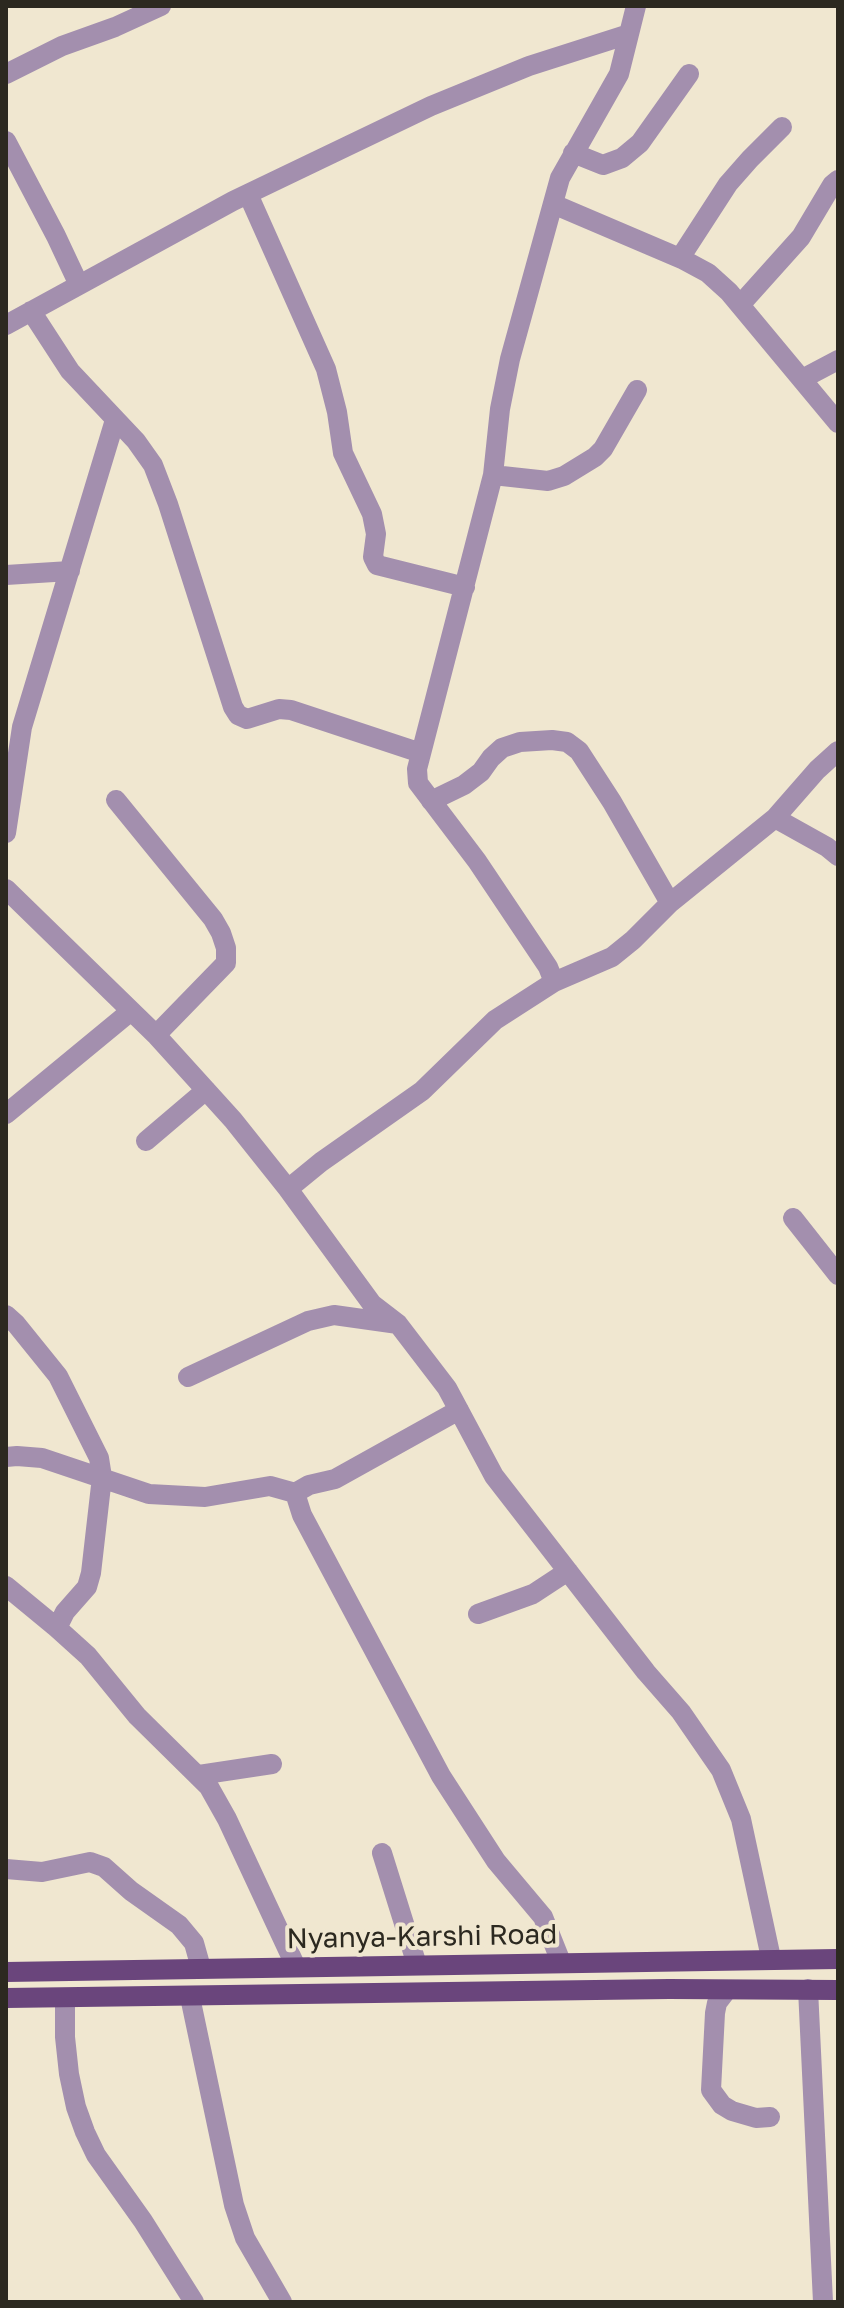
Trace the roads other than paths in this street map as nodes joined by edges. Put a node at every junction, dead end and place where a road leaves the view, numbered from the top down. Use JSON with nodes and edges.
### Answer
{"nodes":[{"id":1,"x":161,"y":6,"type":"edge"},
{"id":2,"x":636,"y":6,"type":"edge"},
{"id":3,"x":629,"y":34,"type":"junction"},
{"id":4,"x":6,"y":74,"type":"edge"},
{"id":5,"x":689,"y":74,"type":"dead end"},
{"id":6,"x":782,"y":127,"type":"dead end"},
{"id":7,"x":6,"y":141,"type":"edge"},
{"id":8,"x":573,"y":153,"type":"junction"},
{"id":9,"x":838,"y":180,"type":"edge"},
{"id":10,"x":248,"y":194,"type":"junction"},
{"id":11,"x":553,"y":204,"type":"junction"},
{"id":12,"x":680,"y":258,"type":"junction"},
{"id":13,"x":79,"y":285,"type":"junction"},
{"id":14,"x":740,"y":305,"type":"junction"},
{"id":15,"x":31,"y":311,"type":"junction"},
{"id":16,"x":6,"y":325,"type":"edge"},
{"id":17,"x":838,"y":360,"type":"edge"},
{"id":18,"x":802,"y":379,"type":"junction"},
{"id":19,"x":637,"y":390,"type":"dead end"},
{"id":20,"x":115,"y":420,"type":"junction"},
{"id":21,"x":838,"y":423,"type":"edge"},
{"id":22,"x":493,"y":475,"type":"junction"},
{"id":23,"x":70,"y":571,"type":"junction"},
{"id":24,"x":6,"y":575,"type":"edge"},
{"id":25,"x":465,"y":587,"type":"junction"},
{"id":26,"x":838,"y":751,"type":"edge"},
{"id":27,"x":421,"y":753,"type":"junction"},
{"id":28,"x":116,"y":800,"type":"dead end"},
{"id":29,"x":431,"y":801,"type":"junction"},
{"id":30,"x":775,"y":818,"type":"junction"},
{"id":31,"x":6,"y":833,"type":"edge"},
{"id":32,"x":838,"y":856,"type":"edge"},
{"id":33,"x":6,"y":889,"type":"edge"},
{"id":34,"x":670,"y":903,"type":"junction"},
{"id":35,"x":554,"y":982,"type":"junction"},
{"id":36,"x":131,"y":1011,"type":"junction"},
{"id":37,"x":156,"y":1035,"type":"junction"},
{"id":38,"x":206,"y":1090,"type":"junction"},
{"id":39,"x":6,"y":1114,"type":"edge"},
{"id":40,"x":146,"y":1141,"type":"dead end"},
{"id":41,"x":288,"y":1189,"type":"junction"},
{"id":42,"x":793,"y":1218,"type":"dead end"},
{"id":43,"x":838,"y":1275,"type":"edge"},
{"id":44,"x":6,"y":1315,"type":"edge"},
{"id":45,"x":398,"y":1324,"type":"junction"},
{"id":46,"x":188,"y":1377,"type":"dead end"},
{"id":47,"x":459,"y":1410,"type":"junction"},
{"id":48,"x":6,"y":1457,"type":"edge"},
{"id":49,"x":102,"y":1477,"type":"junction"},
{"id":50,"x":295,"y":1493,"type":"junction"},
{"id":51,"x":568,"y":1571,"type":"junction"},
{"id":52,"x":6,"y":1586,"type":"edge"},
{"id":53,"x":478,"y":1614,"type":"dead end"},
{"id":54,"x":57,"y":1628,"type":"junction"},
{"id":55,"x":272,"y":1764,"type":"dead end"},
{"id":56,"x":199,"y":1775,"type":"junction"},
{"id":57,"x":382,"y":1853,"type":"dead end"},
{"id":58,"x":6,"y":1869,"type":"edge"},
{"id":59,"x":771,"y":1958,"type":"junction"},
{"id":60,"x":838,"y":1959,"type":"edge"},
{"id":61,"x":561,"y":1962,"type":"junction"},
{"id":62,"x":417,"y":1965,"type":"junction"},
{"id":63,"x":296,"y":1967,"type":"junction"},
{"id":64,"x":201,"y":1968,"type":"junction"},
{"id":65,"x":6,"y":1972,"type":"edge"},
{"id":66,"x":808,"y":1989,"type":"junction"},
{"id":67,"x":727,"y":1990,"type":"junction"},
{"id":68,"x":838,"y":1990,"type":"edge"},
{"id":69,"x":190,"y":1997,"type":"junction"},
{"id":70,"x":6,"y":1998,"type":"edge"},
{"id":71,"x":65,"y":1998,"type":"junction"},
{"id":72,"x":770,"y":2117,"type":"dead end"},
{"id":73,"x":830,"y":2263,"type":"edge"},
{"id":74,"x":194,"y":2302,"type":"edge"},
{"id":75,"x":282,"y":2302,"type":"edge"},
{"id":76,"x":823,"y":2302,"type":"edge"}],
"edges":[{"from":1,"to":4,"type":"street"},
{"from":2,"to":3,"type":"street"},
{"from":3,"to":8,"type":"street"},
{"from":3,"to":10,"type":"street"},
{"from":5,"to":8,"type":"street"},
{"from":6,"to":12,"type":"street"},
{"from":7,"to":13,"type":"street"},
{"from":8,"to":11,"type":"street"},
{"from":9,"to":14,"type":"street"},
{"from":10,"to":13,"type":"street"},
{"from":10,"to":25,"type":"street"},
{"from":11,"to":12,"type":"street"},
{"from":11,"to":22,"type":"street"},
{"from":12,"to":14,"type":"street"},
{"from":13,"to":15,"type":"street"},
{"from":14,"to":18,"type":"street"},
{"from":15,"to":16,"type":"street"},
{"from":15,"to":20,"type":"street"},
{"from":17,"to":18,"type":"street"},
{"from":18,"to":21,"type":"street"},
{"from":19,"to":22,"type":"street"},
{"from":20,"to":23,"type":"street"},
{"from":20,"to":27,"type":"street"},
{"from":22,"to":25,"type":"street"},
{"from":23,"to":24,"type":"street"},
{"from":23,"to":31,"type":"street"},
{"from":25,"to":27,"type":"street"},
{"from":26,"to":30,"type":"street"},
{"from":27,"to":29,"type":"street"},
{"from":28,"to":37,"type":"street"},
{"from":29,"to":34,"type":"street"},
{"from":29,"to":35,"type":"street"},
{"from":30,"to":32,"type":"street"},
{"from":30,"to":34,"type":"street"},
{"from":33,"to":36,"type":"street"},
{"from":34,"to":35,"type":"street"},
{"from":35,"to":41,"type":"street"},
{"from":36,"to":37,"type":"street"},
{"from":36,"to":39,"type":"street"},
{"from":37,"to":38,"type":"street"},
{"from":38,"to":40,"type":"street"},
{"from":38,"to":41,"type":"street"},
{"from":41,"to":45,"type":"street"},
{"from":42,"to":43,"type":"street"},
{"from":44,"to":49,"type":"street"},
{"from":45,"to":46,"type":"street"},
{"from":45,"to":47,"type":"street"},
{"from":47,"to":50,"type":"street"},
{"from":47,"to":51,"type":"street"},
{"from":48,"to":49,"type":"street"},
{"from":49,"to":50,"type":"street"},
{"from":49,"to":54,"type":"street"},
{"from":50,"to":61,"type":"street"},
{"from":51,"to":53,"type":"street"},
{"from":51,"to":59,"type":"street"},
{"from":52,"to":54,"type":"street"},
{"from":54,"to":56,"type":"street"},
{"from":55,"to":56,"type":"street"},
{"from":56,"to":63,"type":"street"},
{"from":57,"to":62,"type":"street"},
{"from":58,"to":64,"type":"street"},
{"from":59,"to":60,"type":"main road","name":"Nyanya-Karshi Road"},
{"from":59,"to":61,"type":"main road","name":"Nyanya-Karshi Road"},
{"from":61,"to":62,"type":"main road","name":"Nyanya-Karshi Road"},
{"from":62,"to":63,"type":"main road","name":"Nyanya-Karshi Road"},
{"from":63,"to":64,"type":"main road","name":"Nyanya-Karshi Road"},
{"from":64,"to":65,"type":"main road","name":"Nyanya-Karshi Road"},
{"from":66,"to":67,"type":"main road","name":"Nyanya-Karshi Road"},
{"from":66,"to":68,"type":"main road","name":"Nyanya-Karshi Road"},
{"from":66,"to":73,"type":"street"},
{"from":67,"to":69,"type":"main road","name":"Nyanya-Karshi Road"},
{"from":67,"to":72,"type":"street"},
{"from":69,"to":71,"type":"main road","name":"Nyanya-Karshi Road"},
{"from":69,"to":75,"type":"street"},
{"from":70,"to":71,"type":"main road","name":"Nyanya-Karshi Road"},
{"from":71,"to":74,"type":"street"},
{"from":73,"to":76,"type":"street"}]}
